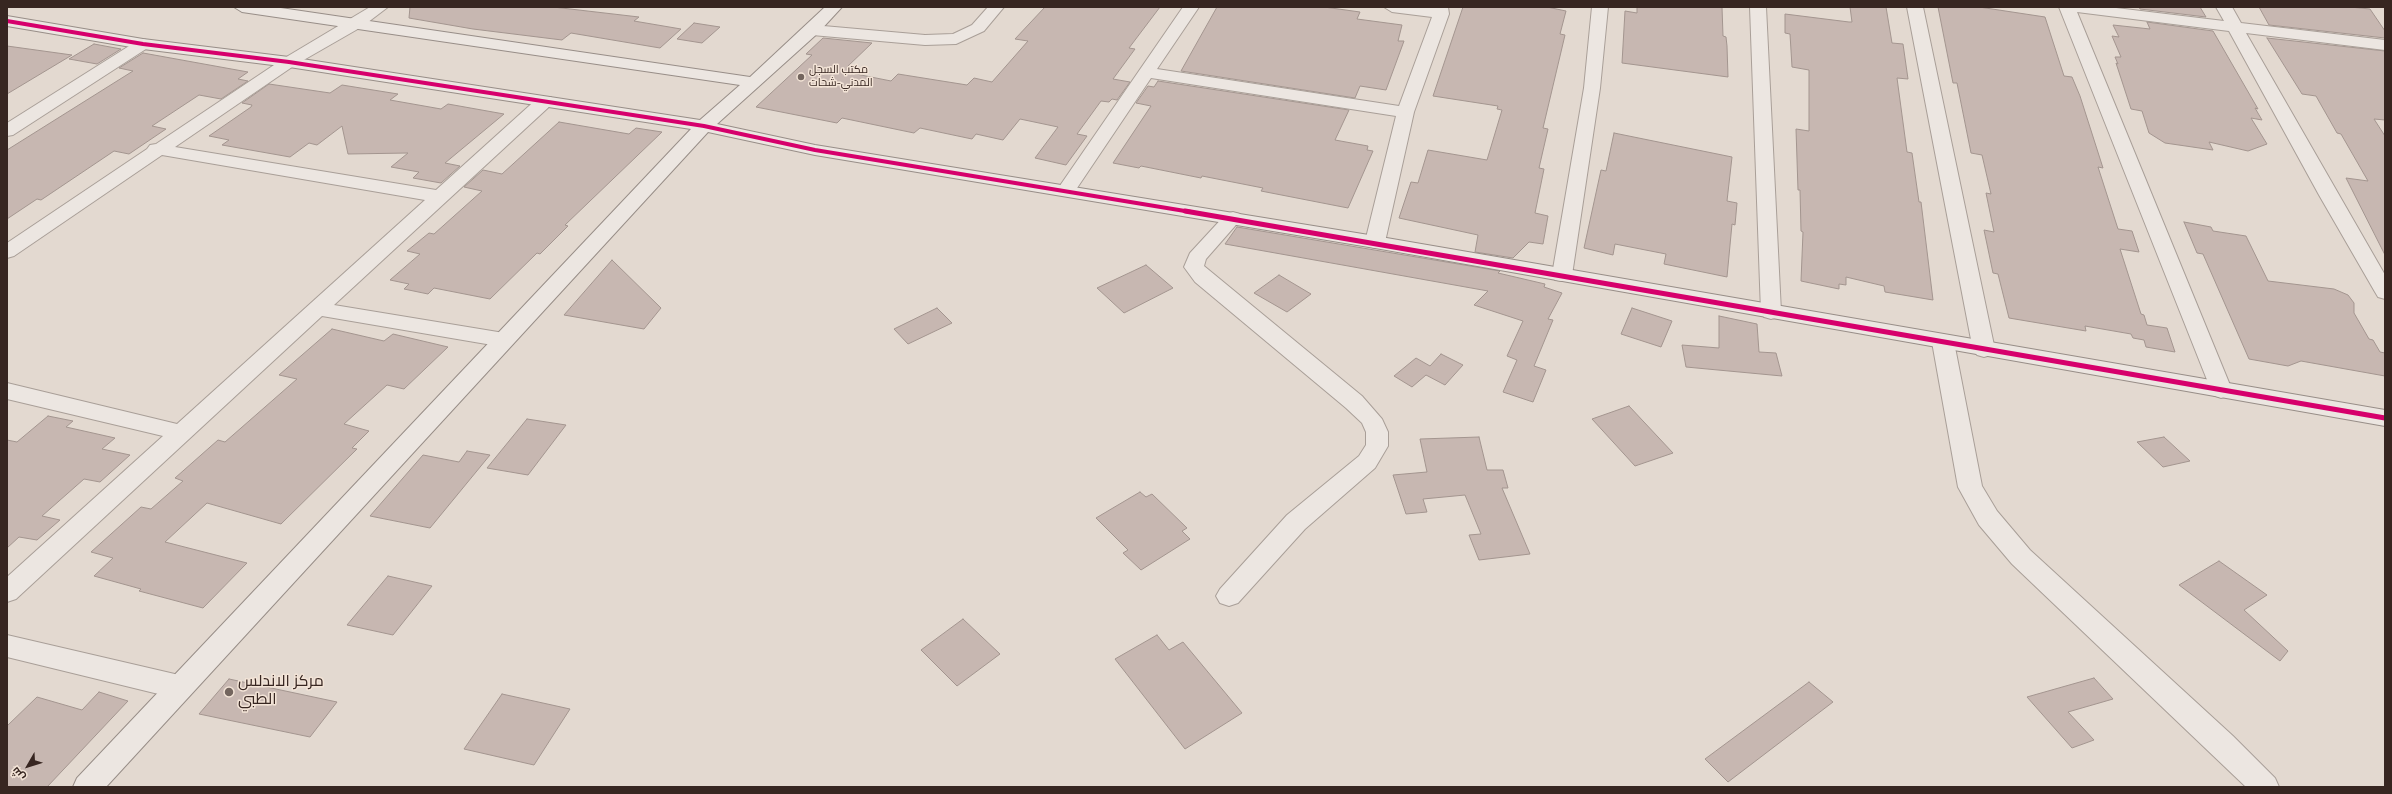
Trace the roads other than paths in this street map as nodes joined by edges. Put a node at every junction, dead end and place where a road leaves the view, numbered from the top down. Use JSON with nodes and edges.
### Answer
{"nodes":[{"id":1,"x":242,"y":7,"type":"edge"},
{"id":2,"x":380,"y":7,"type":"edge"},
{"id":3,"x":834,"y":7,"type":"edge"},
{"id":4,"x":996,"y":7,"type":"edge"},
{"id":5,"x":1191,"y":7,"type":"edge"},
{"id":6,"x":1392,"y":7,"type":"edge"},
{"id":7,"x":1600,"y":7,"type":"edge"},
{"id":8,"x":1758,"y":7,"type":"edge"},
{"id":9,"x":1915,"y":7,"type":"edge"},
{"id":10,"x":2067,"y":7,"type":"edge"},
{"id":11,"x":2070,"y":7,"type":"edge"},
{"id":12,"x":2224,"y":7,"type":"edge"},
{"id":13,"x":1440,"y":10,"type":"edge"},
{"id":14,"x":7,"y":21,"type":"edge"},
{"id":15,"x":357,"y":23,"type":"junction"},
{"id":16,"x":2234,"y":26,"type":"junction"},
{"id":17,"x":812,"y":30,"type":"junction"},
{"id":18,"x":143,"y":44,"type":"junction"},
{"id":19,"x":2385,"y":45,"type":"edge"},
{"id":20,"x":289,"y":62,"type":"junction"},
{"id":21,"x":1147,"y":72,"type":"junction"},
{"id":22,"x":752,"y":82,"type":"junction"},
{"id":23,"x":545,"y":101,"type":"junction"},
{"id":24,"x":1405,"y":112,"type":"junction"},
{"id":25,"x":704,"y":126,"type":"junction"},
{"id":26,"x":7,"y":131,"type":"edge"},
{"id":27,"x":156,"y":149,"type":"junction"},
{"id":28,"x":1066,"y":190,"type":"junction"},
{"id":29,"x":442,"y":197,"type":"junction"},
{"id":30,"x":1233,"y":218,"type":"junction"},
{"id":31,"x":1375,"y":242,"type":"junction"},
{"id":32,"x":11,"y":247,"type":"edge"},
{"id":33,"x":1562,"y":275,"type":"junction"},
{"id":34,"x":2385,"y":292,"type":"edge"},
{"id":35,"x":318,"y":309,"type":"junction"},
{"id":36,"x":1771,"y":312,"type":"junction"},
{"id":37,"x":504,"y":340,"type":"junction"},
{"id":38,"x":1943,"y":342,"type":"junction"},
{"id":39,"x":1984,"y":350,"type":"junction"},
{"id":40,"x":2221,"y":390,"type":"junction"},
{"id":41,"x":7,"y":391,"type":"edge"},
{"id":42,"x":2385,"y":418,"type":"edge"},
{"id":43,"x":182,"y":433,"type":"junction"},
{"id":44,"x":7,"y":592,"type":"edge"},
{"id":45,"x":1229,"y":596,"type":"dead end"},
{"id":46,"x":7,"y":646,"type":"edge"},
{"id":47,"x":179,"y":687,"type":"junction"},
{"id":48,"x":86,"y":787,"type":"edge"},
{"id":49,"x":2265,"y":787,"type":"edge"}],
"edges":[{"from":1,"to":15,"type":"street"},
{"from":2,"to":15,"type":"street"},
{"from":3,"to":17,"type":"street"},
{"from":4,"to":17,"type":"street"},
{"from":5,"to":21,"type":"street"},
{"from":6,"to":13,"type":"street"},
{"from":7,"to":33,"type":"street"},
{"from":8,"to":36,"type":"street"},
{"from":9,"to":39,"type":"street"},
{"from":10,"to":40,"type":"street"},
{"from":11,"to":16,"type":"street"},
{"from":12,"to":16,"type":"street"},
{"from":13,"to":24,"type":"street"},
{"from":14,"to":18,"type":"street"},
{"from":15,"to":20,"type":"street"},
{"from":15,"to":22,"type":"street"},
{"from":16,"to":19,"type":"street"},
{"from":16,"to":34,"type":"street"},
{"from":17,"to":22,"type":"street"},
{"from":18,"to":20,"type":"street"},
{"from":18,"to":26,"type":"street"},
{"from":20,"to":23,"type":"street"},
{"from":20,"to":27,"type":"street"},
{"from":21,"to":24,"type":"street"},
{"from":21,"to":28,"type":"street"},
{"from":22,"to":25,"type":"street"},
{"from":23,"to":25,"type":"street"},
{"from":23,"to":29,"type":"street"},
{"from":24,"to":31,"type":"street"},
{"from":25,"to":28,"type":"street"},
{"from":25,"to":37,"type":"street"},
{"from":27,"to":29,"type":"street"},
{"from":27,"to":32,"type":"street"},
{"from":28,"to":30,"type":"street"},
{"from":29,"to":35,"type":"street"},
{"from":30,"to":31,"type":"street"},
{"from":30,"to":45,"type":"street"},
{"from":31,"to":33,"type":"street"},
{"from":33,"to":36,"type":"street"},
{"from":35,"to":37,"type":"street"},
{"from":35,"to":43,"type":"street"},
{"from":36,"to":38,"type":"street"},
{"from":37,"to":47,"type":"street"},
{"from":38,"to":39,"type":"street"},
{"from":38,"to":49,"type":"street"},
{"from":39,"to":40,"type":"street"},
{"from":40,"to":42,"type":"street"},
{"from":41,"to":43,"type":"street"},
{"from":43,"to":44,"type":"street"},
{"from":46,"to":47,"type":"street"},
{"from":47,"to":48,"type":"street"}]}
